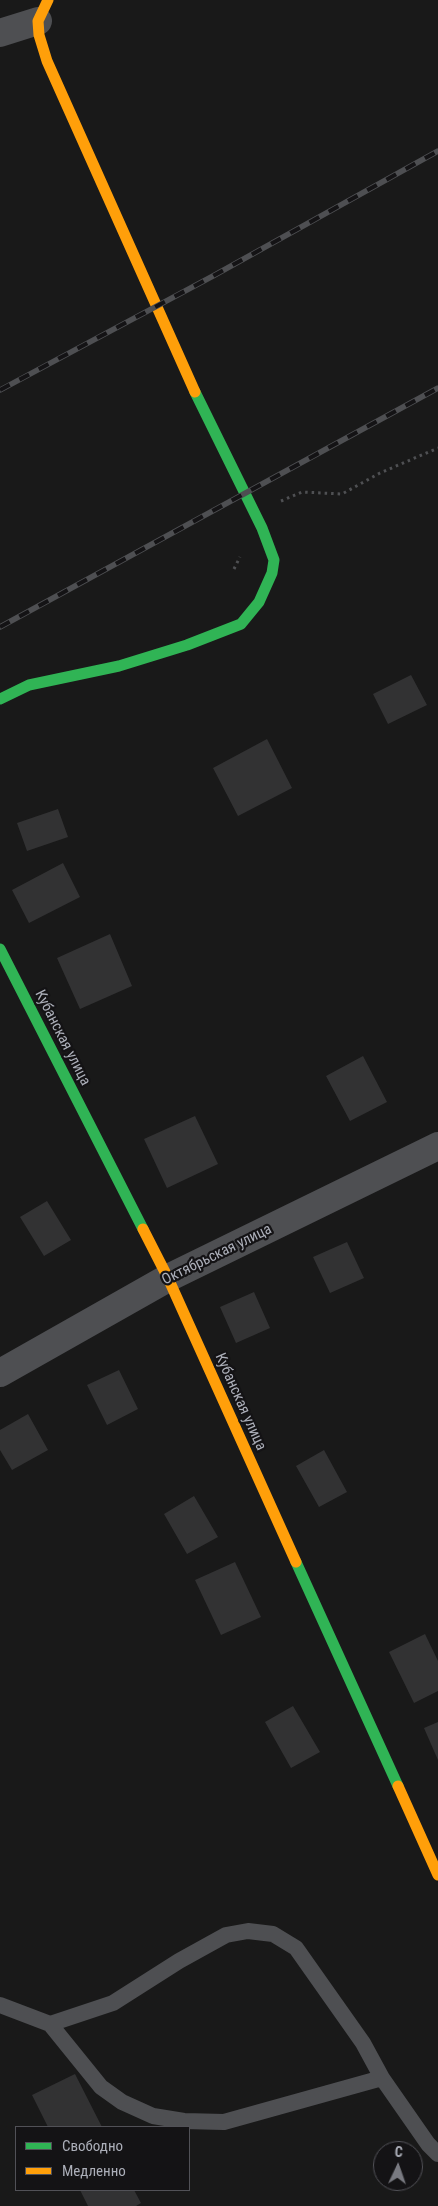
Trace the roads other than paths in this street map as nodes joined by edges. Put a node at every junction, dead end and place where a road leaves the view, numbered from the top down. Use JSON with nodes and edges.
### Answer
{"nodes":[{"id":1,"x":39,"y":7,"type":"edge"},
{"id":2,"x":0,"y":33,"type":"edge"},
{"id":3,"x":0,"y":699,"type":"edge"},
{"id":4,"x":0,"y":949,"type":"edge"},
{"id":5,"x":438,"y":1146,"type":"edge"},
{"id":6,"x":168,"y":1278,"type":"junction"},
{"id":7,"x":0,"y":1373,"type":"edge"},
{"id":8,"x":438,"y":1875,"type":"edge"},
{"id":9,"x":0,"y":2005,"type":"edge"},
{"id":10,"x":50,"y":2024,"type":"junction"},
{"id":11,"x":382,"y":2078,"type":"junction"},
{"id":12,"x":438,"y":2154,"type":"edge"}],
"edges":[{"from":1,"to":2,"type":"street"},
{"from":1,"to":3,"type":"street"},
{"from":4,"to":6,"type":"street","name":"Кубанская улица"},
{"from":5,"to":6,"type":"street","name":"Октябрьская улица"},
{"from":6,"to":7,"type":"street","name":"Октябрьская улица"},
{"from":6,"to":8,"type":"street","name":"Кубанская улица"},
{"from":9,"to":10,"type":"lane"},
{"from":10,"to":11,"type":"lane"},
{"from":10,"to":11,"type":"lane"},
{"from":11,"to":12,"type":"lane"}]}
